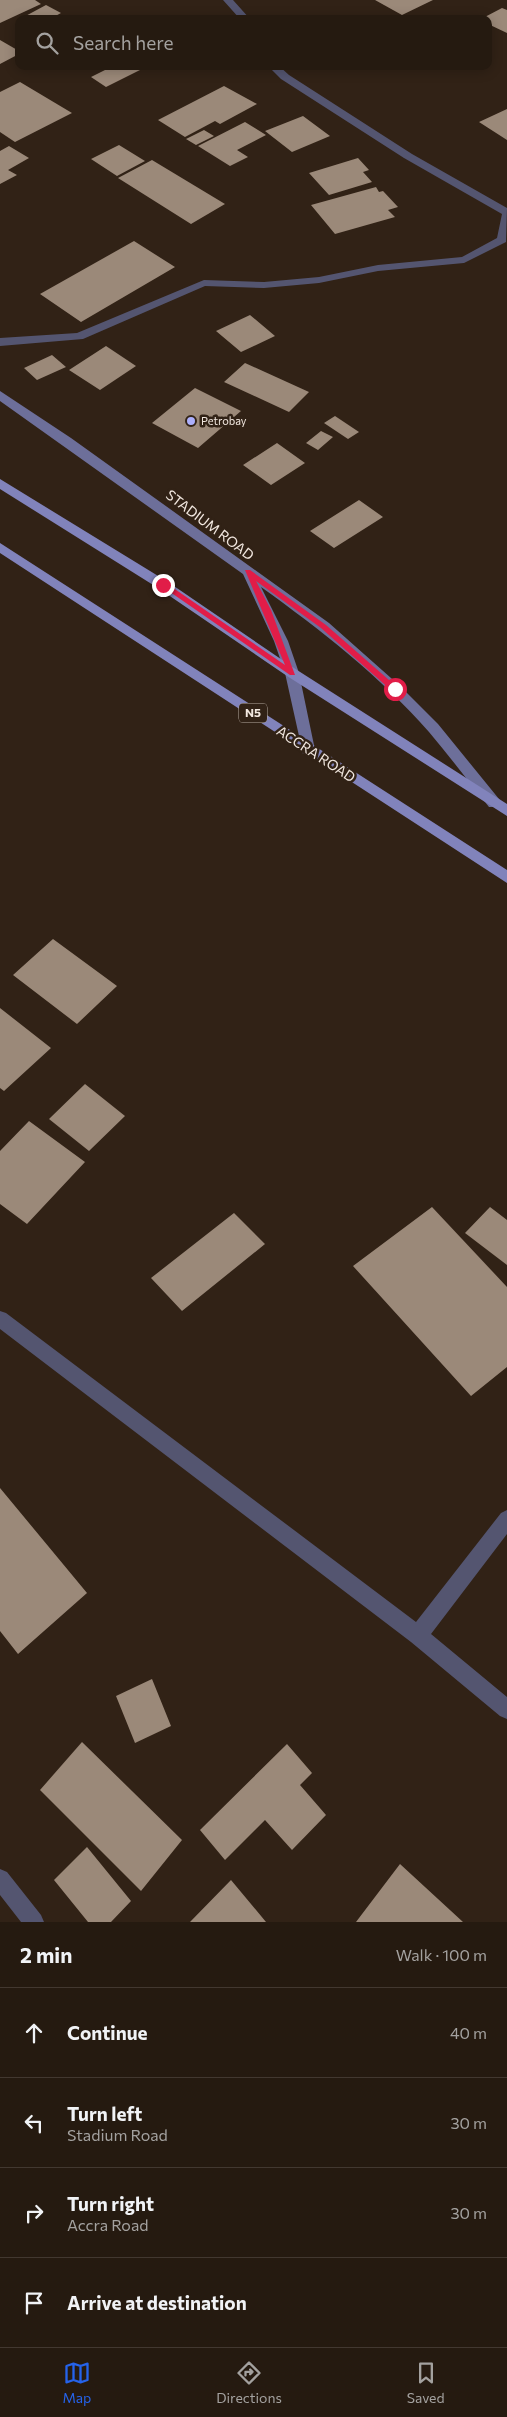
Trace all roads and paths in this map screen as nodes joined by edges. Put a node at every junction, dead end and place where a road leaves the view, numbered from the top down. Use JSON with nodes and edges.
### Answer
{"nodes":[{"id":1,"x":228,"y":0,"type":"edge"},
{"id":2,"x":241,"y":15,"type":"edge"},
{"id":3,"x":277,"y":70,"type":"edge"},
{"id":4,"x":507,"y":213,"type":"edge"},
{"id":5,"x":0,"y":342,"type":"edge"},
{"id":6,"x":0,"y":395,"type":"edge"},
{"id":7,"x":0,"y":483,"type":"edge"},
{"id":8,"x":0,"y":547,"type":"edge"},
{"id":9,"x":247,"y":572,"type":"junction"},
{"id":10,"x":292,"y":673,"type":"junction"},
{"id":11,"x":308,"y":750,"type":"junction"},
{"id":12,"x":494,"y":803,"type":"junction"},
{"id":13,"x":507,"y":811,"type":"edge"},
{"id":14,"x":507,"y":877,"type":"edge"},
{"id":15,"x":0,"y":1319,"type":"edge"},
{"id":16,"x":507,"y":1519,"type":"edge"},
{"id":17,"x":418,"y":1635,"type":"junction"},
{"id":18,"x":507,"y":1709,"type":"edge"},
{"id":19,"x":0,"y":1879,"type":"edge"},
{"id":20,"x":34,"y":1922,"type":"edge"}],
"edges":[{"from":1,"to":2,"type":"street"},
{"from":3,"to":4,"type":"street"},
{"from":4,"to":5,"type":"street"},
{"from":6,"to":9,"type":"main road","name":"STADIUM ROAD"},
{"from":7,"to":10,"type":"main road"},
{"from":8,"to":11,"type":"main road","name":"ACCRA ROAD","number":"N5"},
{"from":9,"to":10,"type":"main road","name":"STADIUM ROAD"},
{"from":9,"to":12,"type":"main road"},
{"from":10,"to":11,"type":"main road","name":"STADIUM ROAD"},
{"from":10,"to":12,"type":"main road"},
{"from":11,"to":14,"type":"main road","name":"ACCRA ROAD","number":"N5"},
{"from":12,"to":13,"type":"main road"},
{"from":15,"to":17,"type":"street"},
{"from":16,"to":17,"type":"street"},
{"from":17,"to":18,"type":"street"},
{"from":19,"to":20,"type":"street"}]}
